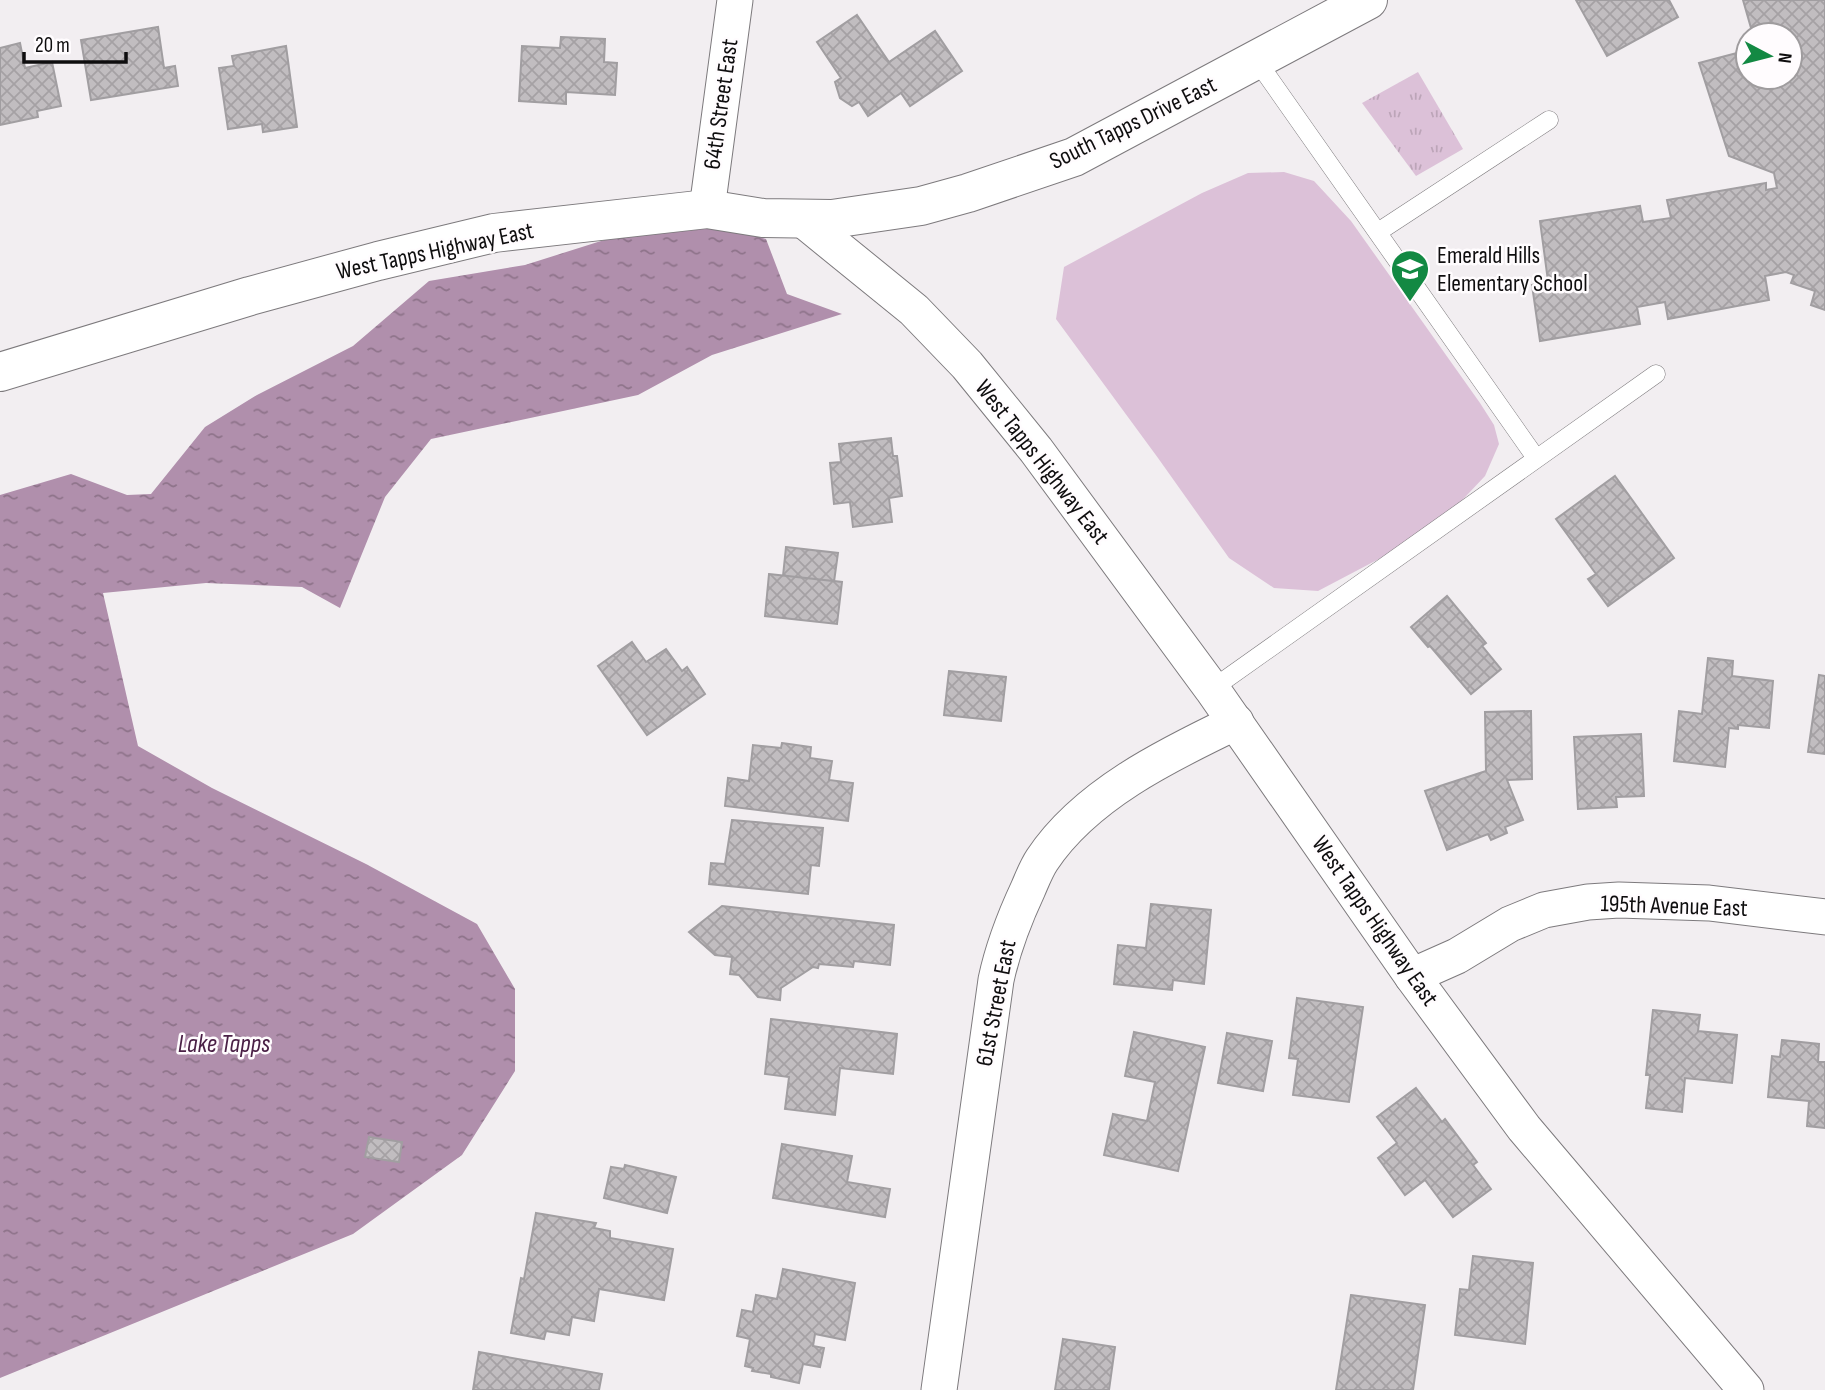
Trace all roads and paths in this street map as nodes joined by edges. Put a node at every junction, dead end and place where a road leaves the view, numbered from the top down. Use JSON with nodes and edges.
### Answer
{"nodes":[{"id":1,"x":735,"y":0,"type":"edge"},
{"id":2,"x":1368,"y":0,"type":"edge"},
{"id":3,"x":1258,"y":61,"type":"junction"},
{"id":4,"x":1549,"y":120,"type":"dead end"},
{"id":5,"x":707,"y":209,"type":"junction"},
{"id":6,"x":802,"y":219,"type":"junction"},
{"id":7,"x":1378,"y":232,"type":"junction"},
{"id":8,"x":0,"y":372,"type":"edge"},
{"id":9,"x":1656,"y":374,"type":"dead end"},
{"id":10,"x":1536,"y":458,"type":"junction"},
{"id":11,"x":1212,"y":689,"type":"junction"},
{"id":12,"x":1236,"y":722,"type":"junction"},
{"id":13,"x":1825,"y":917,"type":"edge"},
{"id":14,"x":1412,"y":976,"type":"junction"},
{"id":15,"x":939,"y":1390,"type":"edge"},
{"id":16,"x":1746,"y":1390,"type":"edge"}],
"edges":[{"from":1,"to":5,"type":"street","name":"64th Street East"},
{"from":2,"to":3,"type":"street","name":"South Tapps Drive East"},
{"from":3,"to":6,"type":"street","name":"South Tapps Drive East"},
{"from":3,"to":7,"type":"lane"},
{"from":4,"to":7,"type":"lane"},
{"from":5,"to":6,"type":"street","name":"West Tapps Highway East"},
{"from":5,"to":8,"type":"street","name":"West Tapps Highway East"},
{"from":6,"to":11,"type":"street","name":"West Tapps Highway East"},
{"from":7,"to":10,"type":"lane"},
{"from":9,"to":10,"type":"lane"},
{"from":10,"to":11,"type":"lane"},
{"from":11,"to":12,"type":"street","name":"West Tapps Highway East"},
{"from":12,"to":14,"type":"street","name":"West Tapps Highway East"},
{"from":12,"to":15,"type":"street","name":"61st Street East"},
{"from":13,"to":14,"type":"street","name":"195th Avenue East"},
{"from":14,"to":16,"type":"street","name":"West Tapps Highway East"}]}
